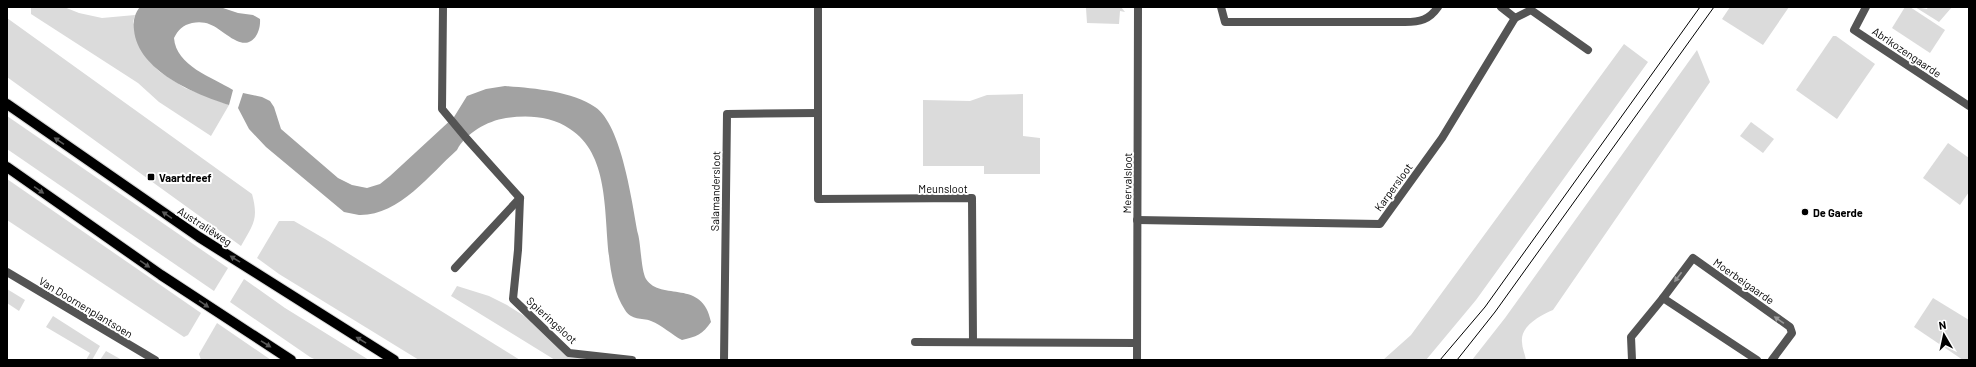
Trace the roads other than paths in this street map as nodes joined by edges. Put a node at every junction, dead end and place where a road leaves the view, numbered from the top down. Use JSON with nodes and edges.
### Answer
{"nodes":[{"id":1,"x":443,"y":7,"type":"edge"},
{"id":2,"x":818,"y":7,"type":"edge"},
{"id":3,"x":1138,"y":7,"type":"edge"},
{"id":4,"x":1222,"y":7,"type":"edge"},
{"id":5,"x":1438,"y":7,"type":"edge"},
{"id":6,"x":1501,"y":7,"type":"edge"},
{"id":7,"x":1866,"y":7,"type":"edge"},
{"id":8,"x":1515,"y":18,"type":"junction"},
{"id":9,"x":1588,"y":50,"type":"dead end"},
{"id":10,"x":7,"y":104,"type":"edge"},
{"id":11,"x":1969,"y":106,"type":"edge"},
{"id":12,"x":818,"y":113,"type":"junction"},
{"id":13,"x":7,"y":167,"type":"edge"},
{"id":14,"x":520,"y":198,"type":"junction"},
{"id":15,"x":1137,"y":220,"type":"junction"},
{"id":16,"x":455,"y":268,"type":"dead end"},
{"id":17,"x":7,"y":272,"type":"edge"},
{"id":18,"x":1663,"y":298,"type":"junction"},
{"id":19,"x":915,"y":342,"type":"dead end"},
{"id":20,"x":973,"y":342,"type":"junction"},
{"id":21,"x":1137,"y":343,"type":"junction"},
{"id":22,"x":154,"y":360,"type":"edge"},
{"id":23,"x":291,"y":360,"type":"edge"},
{"id":24,"x":394,"y":360,"type":"edge"},
{"id":25,"x":632,"y":360,"type":"edge"},
{"id":26,"x":724,"y":360,"type":"edge"},
{"id":27,"x":1137,"y":360,"type":"edge"},
{"id":28,"x":1632,"y":360,"type":"edge"},
{"id":29,"x":1757,"y":360,"type":"edge"},
{"id":30,"x":1772,"y":360,"type":"edge"}],
"edges":[{"from":1,"to":14,"type":"street"},
{"from":2,"to":12,"type":"street"},
{"from":3,"to":15,"type":"street","name":"Meervalsloot"},
{"from":4,"to":5,"type":"street"},
{"from":6,"to":8,"type":"street"},
{"from":7,"to":11,"type":"street","name":"Abrikozengaarde"},
{"from":8,"to":9,"type":"street"},
{"from":8,"to":15,"type":"street","name":"Karpersloot"},
{"from":24,"to":10,"type":"main road","name":"Australiëweg","one_way":true},
{"from":12,"to":20,"type":"street","name":"Meunsloot"},
{"from":12,"to":26,"type":"street","name":"Salamandersloot"},
{"from":13,"to":23,"type":"main road","one_way":true},
{"from":14,"to":16,"type":"street"},
{"from":14,"to":25,"type":"street","name":"Spieringsloot"},
{"from":15,"to":21,"type":"street","name":"Meervalsloot"},
{"from":17,"to":22,"type":"street","name":"Van Doornenplantsoen"},
{"from":18,"to":28,"type":"street","name":"Moerbeigaarde"},
{"from":18,"to":29,"type":"street"},
{"from":30,"to":18,"type":"street","name":"Moerbeigaarde","one_way":true},
{"from":19,"to":20,"type":"street"},
{"from":20,"to":21,"type":"street"},
{"from":21,"to":27,"type":"street","name":"Meervalsloot"}]}
